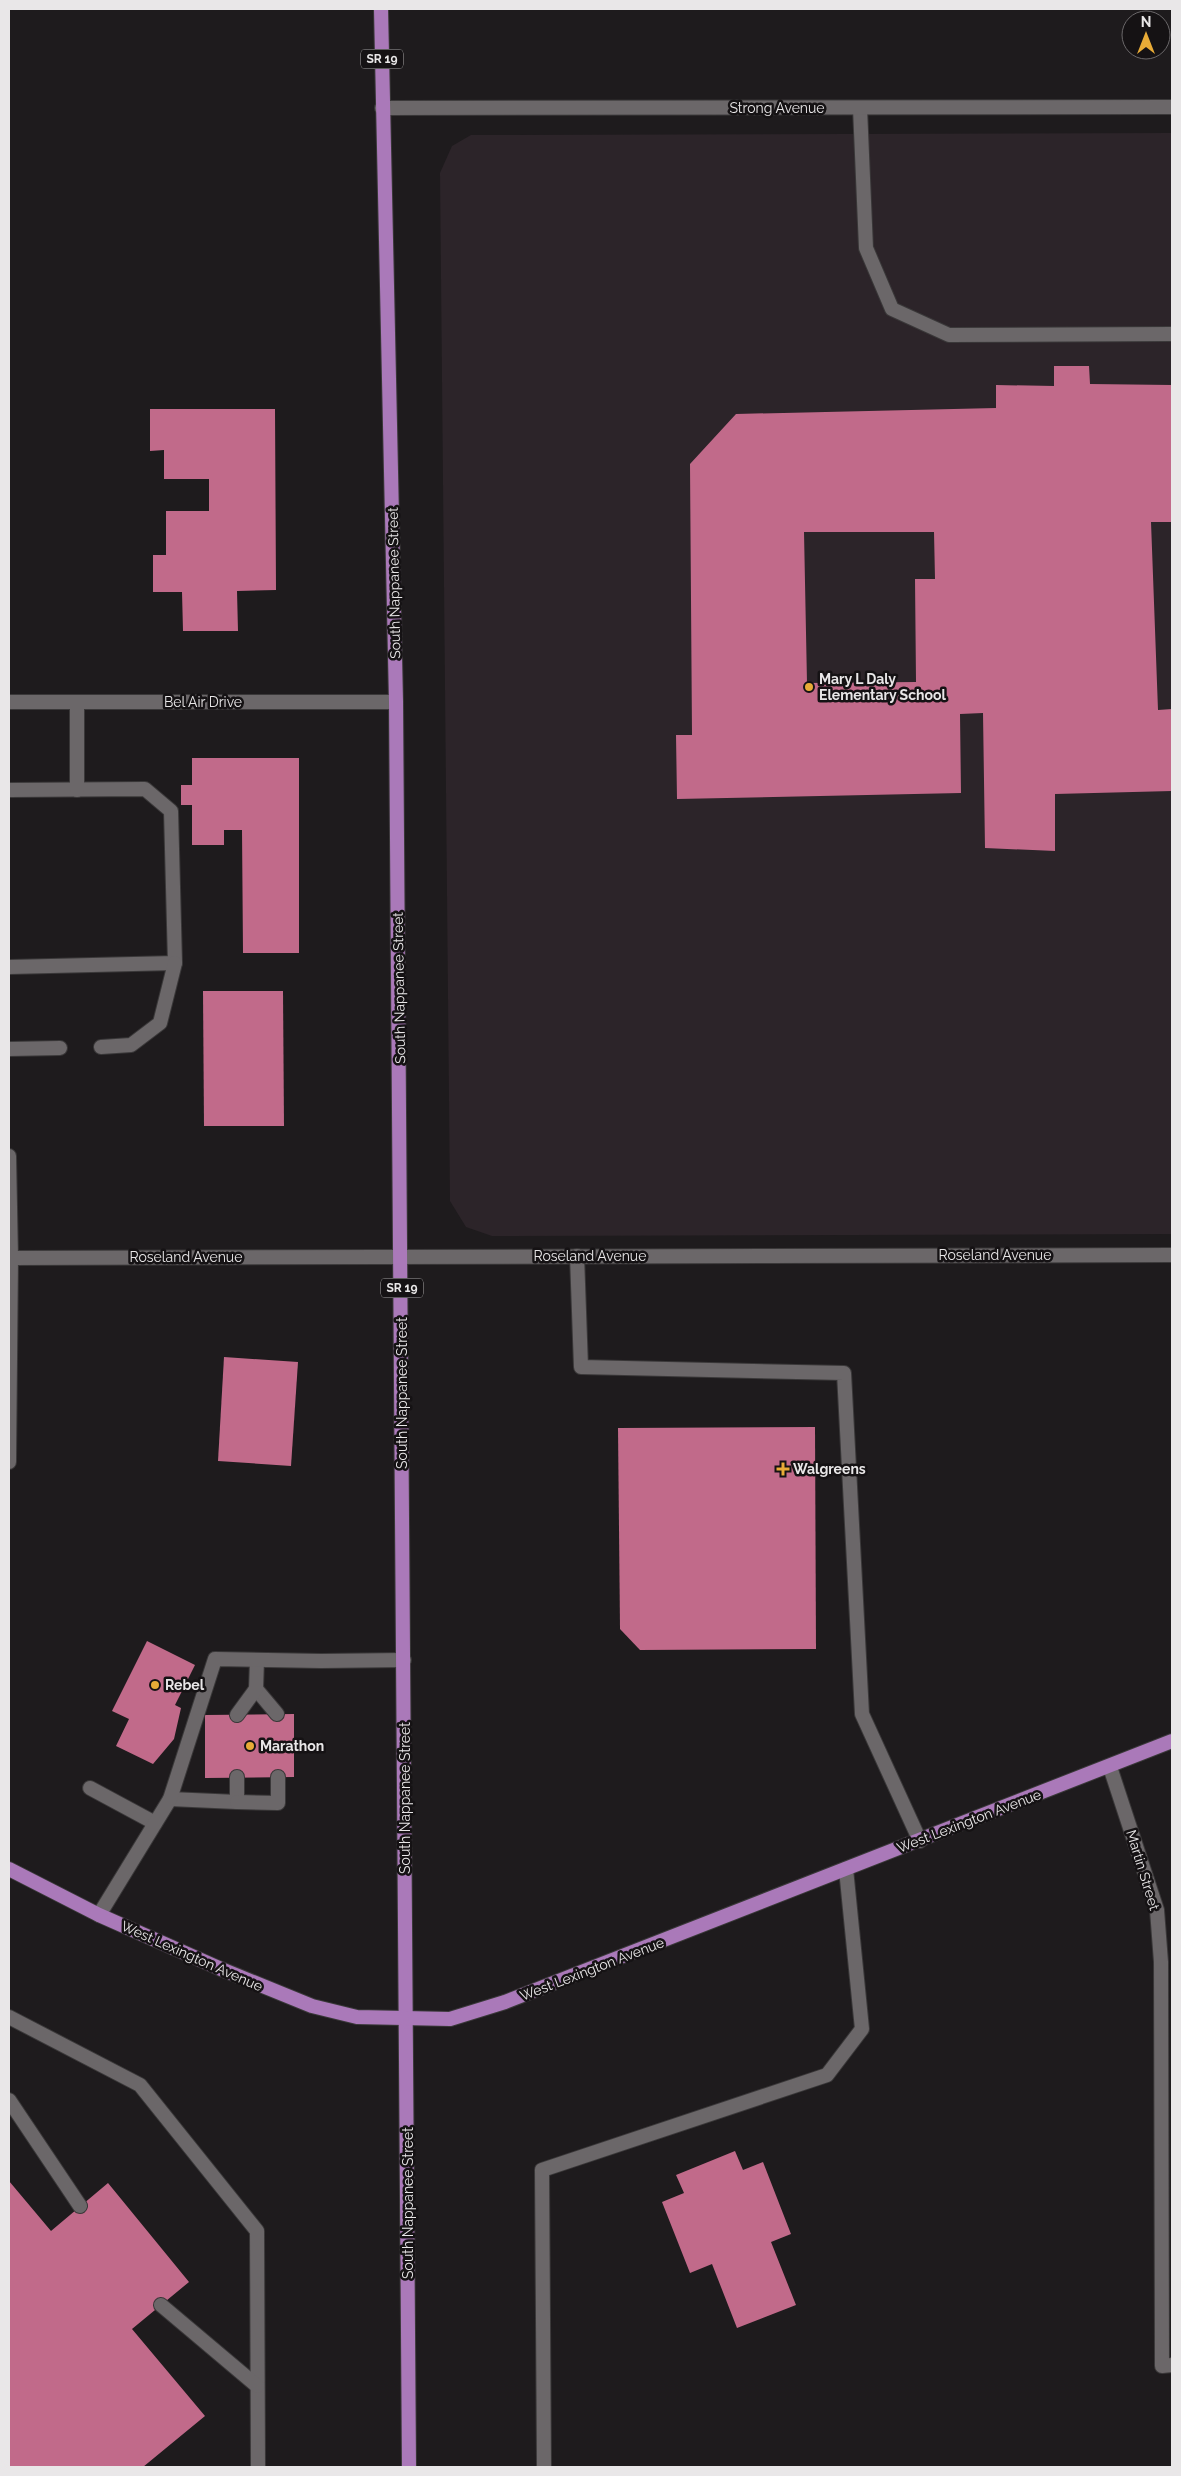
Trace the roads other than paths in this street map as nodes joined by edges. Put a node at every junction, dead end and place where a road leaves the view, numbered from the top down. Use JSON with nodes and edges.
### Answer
{"nodes":[{"id":1,"x":381,"y":9,"type":"edge"},
{"id":2,"x":1172,"y":107,"type":"edge"},
{"id":3,"x":382,"y":108,"type":"junction"},
{"id":4,"x":860,"y":108,"type":"junction"},
{"id":5,"x":1172,"y":334,"type":"edge"},
{"id":6,"x":9,"y":702,"type":"edge"},
{"id":7,"x":77,"y":702,"type":"junction"},
{"id":8,"x":396,"y":702,"type":"junction"},
{"id":9,"x":9,"y":790,"type":"edge"},
{"id":10,"x":77,"y":790,"type":"junction"},
{"id":11,"x":176,"y":963,"type":"junction"},
{"id":12,"x":9,"y":967,"type":"edge"},
{"id":13,"x":101,"y":1047,"type":"dead end"},
{"id":14,"x":9,"y":1048,"type":"edge"},
{"id":15,"x":60,"y":1048,"type":"dead end"},
{"id":16,"x":9,"y":1156,"type":"edge"},
{"id":17,"x":1172,"y":1255,"type":"edge"},
{"id":18,"x":402,"y":1256,"type":"junction"},
{"id":19,"x":577,"y":1256,"type":"junction"},
{"id":20,"x":10,"y":1258,"type":"edge"},
{"id":21,"x":9,"y":1462,"type":"edge"},
{"id":22,"x":257,"y":1660,"type":"junction"},
{"id":23,"x":404,"y":1660,"type":"junction"},
{"id":24,"x":256,"y":1689,"type":"junction"},
{"id":25,"x":277,"y":1714,"type":"dead end"},
{"id":26,"x":236,"y":1715,"type":"dead end"},
{"id":27,"x":1172,"y":1741,"type":"edge"},
{"id":28,"x":1110,"y":1767,"type":"junction"},
{"id":29,"x":237,"y":1777,"type":"dead end"},
{"id":30,"x":278,"y":1777,"type":"dead end"},
{"id":31,"x":90,"y":1788,"type":"dead end"},
{"id":32,"x":170,"y":1799,"type":"junction"},
{"id":33,"x":238,"y":1802,"type":"junction"},
{"id":34,"x":155,"y":1823,"type":"junction"},
{"id":35,"x":920,"y":1841,"type":"junction"},
{"id":36,"x":9,"y":1868,"type":"edge"},
{"id":37,"x":846,"y":1869,"type":"junction"},
{"id":38,"x":99,"y":1915,"type":"junction"},
{"id":39,"x":9,"y":2017,"type":"edge"},
{"id":40,"x":407,"y":2019,"type":"junction"},
{"id":41,"x":9,"y":2100,"type":"edge"},
{"id":42,"x":80,"y":2206,"type":"dead end"},
{"id":43,"x":162,"y":2305,"type":"dead end"},
{"id":44,"x":1167,"y":2366,"type":"edge"},
{"id":45,"x":256,"y":2386,"type":"junction"},
{"id":46,"x":258,"y":2467,"type":"edge"},
{"id":47,"x":409,"y":2467,"type":"edge"},
{"id":48,"x":544,"y":2467,"type":"edge"}],
"edges":[{"from":1,"to":3,"type":"main road","number":"SR 19"},
{"from":2,"to":4,"type":"street","name":"Strong Avenue"},
{"from":3,"to":4,"type":"street","name":"Strong Avenue"},
{"from":3,"to":8,"type":"main road","name":"South Nappanee Street","number":"SR 19"},
{"from":4,"to":5,"type":"street"},
{"from":6,"to":7,"type":"street","name":"Bel Air Drive"},
{"from":7,"to":8,"type":"street","name":"Bel Air Drive"},
{"from":7,"to":10,"type":"street"},
{"from":8,"to":18,"type":"main road","name":"South Nappanee Street","number":"SR 19"},
{"from":9,"to":10,"type":"street"},
{"from":10,"to":11,"type":"street"},
{"from":11,"to":12,"type":"street"},
{"from":11,"to":13,"type":"street"},
{"from":14,"to":15,"type":"street"},
{"from":16,"to":20,"type":"street"},
{"from":17,"to":19,"type":"street","name":"Roseland Avenue"},
{"from":18,"to":19,"type":"street","name":"Roseland Avenue"},
{"from":18,"to":20,"type":"street","name":"Roseland Avenue"},
{"from":18,"to":23,"type":"main road","name":"South Nappanee Street","number":"SR 19"},
{"from":19,"to":35,"type":"street"},
{"from":20,"to":21,"type":"street"},
{"from":22,"to":23,"type":"street"},
{"from":22,"to":24,"type":"street"},
{"from":22,"to":32,"type":"street"},
{"from":23,"to":40,"type":"main road","name":"South Nappanee Street","number":"SR 19"},
{"from":24,"to":25,"type":"street"},
{"from":24,"to":26,"type":"street"},
{"from":27,"to":28,"type":"main road","name":"West Lexington Avenue"},
{"from":28,"to":35,"type":"main road","name":"West Lexington Avenue"},
{"from":28,"to":44,"type":"street","name":"Martin Street"},
{"from":29,"to":33,"type":"street"},
{"from":30,"to":33,"type":"street"},
{"from":31,"to":34,"type":"street"},
{"from":32,"to":33,"type":"street"},
{"from":32,"to":34,"type":"street"},
{"from":34,"to":38,"type":"street"},
{"from":35,"to":37,"type":"main road","name":"West Lexington Avenue"},
{"from":36,"to":38,"type":"main road","name":"West Lexington Avenue"},
{"from":37,"to":40,"type":"main road","name":"West Lexington Avenue"},
{"from":37,"to":48,"type":"street"},
{"from":38,"to":40,"type":"main road","name":"West Lexington Avenue"},
{"from":39,"to":45,"type":"street"},
{"from":40,"to":47,"type":"main road","name":"South Nappanee Street","number":"SR 19"},
{"from":41,"to":42,"type":"street"},
{"from":43,"to":45,"type":"street"},
{"from":45,"to":46,"type":"street"}]}
